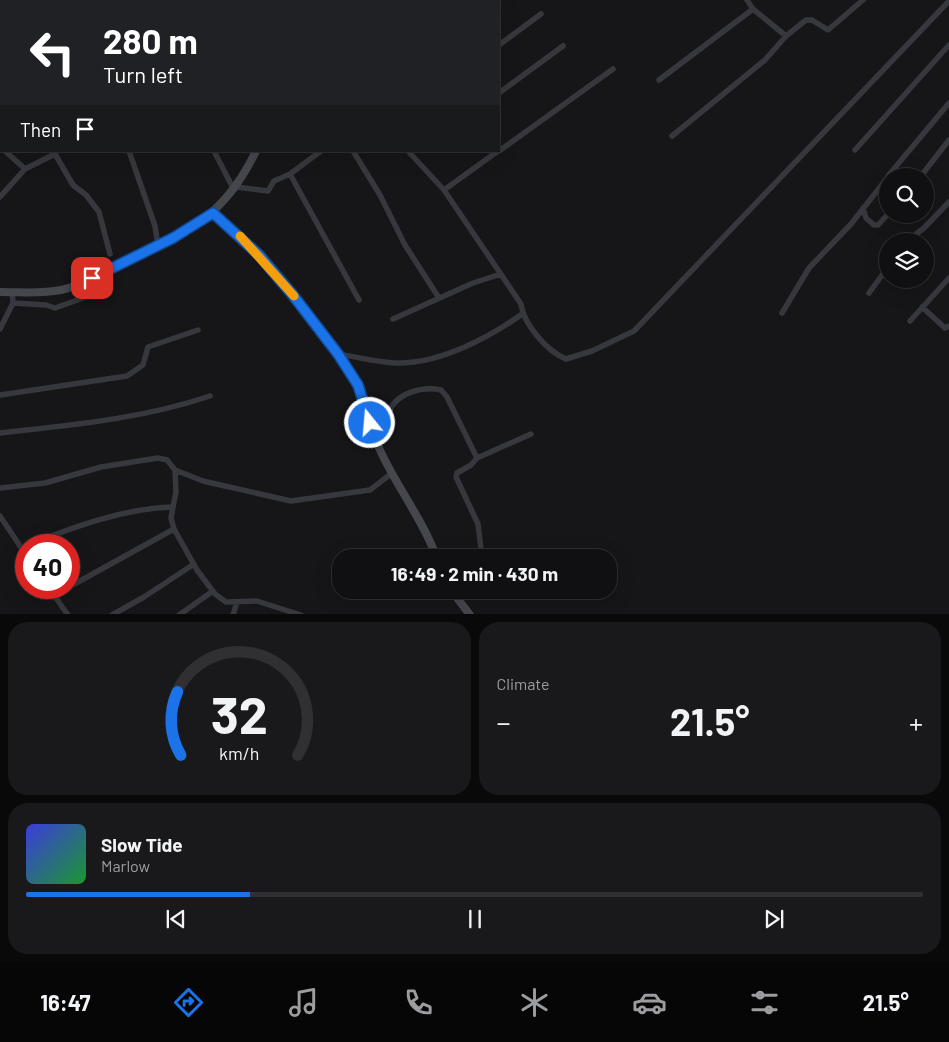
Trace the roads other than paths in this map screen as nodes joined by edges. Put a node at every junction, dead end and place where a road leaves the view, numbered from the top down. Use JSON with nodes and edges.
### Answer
{"nodes":[{"id":1,"x":747,"y":0,"type":"edge"},
{"id":2,"x":863,"y":0,"type":"edge"},
{"id":3,"x":949,"y":2,"type":"edge"},
{"id":4,"x":753,"y":8,"type":"junction"},
{"id":5,"x":541,"y":14,"type":"dead end"},
{"id":6,"x":786,"y":36,"type":"junction"},
{"id":7,"x":501,"y":43,"type":"edge"},
{"id":8,"x":949,"y":45,"type":"edge"},
{"id":9,"x":563,"y":46,"type":"dead end"},
{"id":10,"x":613,"y":69,"type":"dead end"},
{"id":11,"x":659,"y":80,"type":"dead end"},
{"id":12,"x":500,"y":92,"type":"edge"},
{"id":13,"x":949,"y":103,"type":"edge"},
{"id":14,"x":672,"y":136,"type":"dead end"},
{"id":15,"x":949,"y":140,"type":"edge"},
{"id":16,"x":500,"y":150,"type":"edge"},
{"id":17,"x":855,"y":150,"type":"dead end"},
{"id":18,"x":6,"y":152,"type":"edge"},
{"id":19,"x":129,"y":152,"type":"edge"},
{"id":20,"x":215,"y":152,"type":"edge"},
{"id":21,"x":255,"y":152,"type":"edge"},
{"id":22,"x":320,"y":152,"type":"edge"},
{"id":23,"x":354,"y":152,"type":"edge"},
{"id":24,"x":411,"y":152,"type":"edge"},
{"id":25,"x":497,"y":152,"type":"edge"},
{"id":26,"x":895,"y":168,"type":"edge"},
{"id":27,"x":927,"y":168,"type":"edge"},
{"id":28,"x":25,"y":169,"type":"junction"},
{"id":29,"x":290,"y":174,"type":"junction"},
{"id":30,"x":879,"y":188,"type":"edge"},
{"id":31,"x":235,"y":189,"type":"junction"},
{"id":32,"x":444,"y":190,"type":"junction"},
{"id":33,"x":0,"y":197,"type":"edge"},
{"id":34,"x":949,"y":202,"type":"edge"},
{"id":35,"x":863,"y":208,"type":"junction"},
{"id":36,"x":213,"y":213,"type":"junction"},
{"id":37,"x":880,"y":223,"type":"edge"},
{"id":38,"x":917,"y":233,"type":"edge"},
{"id":39,"x":158,"y":246,"type":"junction"},
{"id":40,"x":110,"y":254,"type":"dead end"},
{"id":41,"x":501,"y":274,"type":"junction"},
{"id":42,"x":949,"y":278,"type":"edge"},
{"id":43,"x":879,"y":279,"type":"edge"},
{"id":44,"x":108,"y":289,"type":"dead end"},
{"id":45,"x":0,"y":292,"type":"edge"},
{"id":46,"x":12,"y":292,"type":"junction"},
{"id":47,"x":868,"y":294,"type":"dead end"},
{"id":48,"x":439,"y":298,"type":"junction"},
{"id":49,"x":359,"y":300,"type":"dead end"},
{"id":50,"x":13,"y":303,"type":"junction"},
{"id":51,"x":922,"y":307,"type":"junction"},
{"id":52,"x":782,"y":313,"type":"dead end"},
{"id":53,"x":522,"y":314,"type":"junction"},
{"id":54,"x":393,"y":319,"type":"dead end"},
{"id":55,"x":910,"y":321,"type":"dead end"},
{"id":56,"x":949,"y":326,"type":"edge"},
{"id":57,"x":0,"y":329,"type":"edge"},
{"id":58,"x":198,"y":330,"type":"dead end"},
{"id":59,"x":338,"y":354,"type":"junction"},
{"id":60,"x":0,"y":395,"type":"edge"},
{"id":61,"x":210,"y":396,"type":"dead end"},
{"id":62,"x":370,"y":423,"type":"junction"},
{"id":63,"x":0,"y":433,"type":"edge"},
{"id":64,"x":531,"y":434,"type":"dead end"},
{"id":65,"x":477,"y":458,"type":"junction"},
{"id":66,"x":175,"y":470,"type":"junction"},
{"id":67,"x":392,"y":473,"type":"junction"},
{"id":68,"x":0,"y":488,"type":"edge"},
{"id":69,"x":173,"y":507,"type":"junction"},
{"id":70,"x":0,"y":516,"type":"edge"},
{"id":71,"x":174,"y":529,"type":"junction"},
{"id":72,"x":16,"y":534,"type":"edge"},
{"id":73,"x":61,"y":534,"type":"edge"},
{"id":74,"x":433,"y":549,"type":"edge"},
{"id":75,"x":481,"y":549,"type":"edge"},
{"id":76,"x":194,"y":564,"type":"junction"},
{"id":77,"x":80,"y":580,"type":"edge"},
{"id":78,"x":213,"y":591,"type":"junction"},
{"id":79,"x":57,"y":599,"type":"edge"},
{"id":80,"x":458,"y":599,"type":"edge"},
{"id":81,"x":237,"y":602,"type":"junction"},
{"id":82,"x":68,"y":614,"type":"edge"},
{"id":83,"x":112,"y":614,"type":"edge"},
{"id":84,"x":179,"y":614,"type":"edge"},
{"id":85,"x":233,"y":614,"type":"edge"},
{"id":86,"x":299,"y":614,"type":"edge"},
{"id":87,"x":470,"y":614,"type":"edge"}],
"edges":[{"from":1,"to":4,"type":"street"},
{"from":2,"to":6,"type":"street"},
{"from":3,"to":53,"type":"street"},
{"from":4,"to":6,"type":"street"},
{"from":4,"to":11,"type":"street"},
{"from":5,"to":7,"type":"street"},
{"from":6,"to":14,"type":"street"},
{"from":8,"to":17,"type":"street"},
{"from":9,"to":12,"type":"street"},
{"from":10,"to":16,"type":"street"},
{"from":13,"to":26,"type":"street"},
{"from":15,"to":27,"type":"street"},
{"from":18,"to":28,"type":"street"},
{"from":19,"to":39,"type":"street"},
{"from":20,"to":31,"type":"street"},
{"from":21,"to":31,"type":"street"},
{"from":22,"to":29,"type":"street"},
{"from":23,"to":48,"type":"street"},
{"from":24,"to":32,"type":"street"},
{"from":25,"to":32,"type":"street"},
{"from":28,"to":33,"type":"street"},
{"from":28,"to":40,"type":"street"},
{"from":29,"to":31,"type":"street"},
{"from":29,"to":49,"type":"street"},
{"from":30,"to":35,"type":"street"},
{"from":31,"to":36,"type":"street"},
{"from":32,"to":41,"type":"street"},
{"from":34,"to":38,"type":"street"},
{"from":35,"to":37,"type":"street"},
{"from":35,"to":52,"type":"street"},
{"from":36,"to":39,"type":"street"},
{"from":36,"to":59,"type":"street"},
{"from":39,"to":46,"type":"street"},
{"from":41,"to":48,"type":"street"},
{"from":41,"to":53,"type":"street"},
{"from":42,"to":51,"type":"street"},
{"from":43,"to":47,"type":"street"},
{"from":44,"to":50,"type":"street"},
{"from":45,"to":46,"type":"street"},
{"from":46,"to":50,"type":"street"},
{"from":48,"to":54,"type":"street"},
{"from":50,"to":57,"type":"street"},
{"from":51,"to":55,"type":"street"},
{"from":51,"to":56,"type":"street"},
{"from":53,"to":59,"type":"street"},
{"from":58,"to":60,"type":"street"},
{"from":59,"to":62,"type":"street"},
{"from":61,"to":63,"type":"street"},
{"from":62,"to":65,"type":"street"},
{"from":62,"to":67,"type":"street"},
{"from":64,"to":65,"type":"street"},
{"from":65,"to":75,"type":"street"},
{"from":66,"to":67,"type":"street"},
{"from":66,"to":68,"type":"street"},
{"from":66,"to":69,"type":"street"},
{"from":67,"to":74,"type":"street"},
{"from":69,"to":71,"type":"street"},
{"from":69,"to":73,"type":"street"},
{"from":70,"to":72,"type":"street"},
{"from":71,"to":76,"type":"street"},
{"from":71,"to":77,"type":"street"},
{"from":76,"to":78,"type":"street"},
{"from":76,"to":83,"type":"street"},
{"from":78,"to":81,"type":"street"},
{"from":78,"to":84,"type":"street"},
{"from":79,"to":82,"type":"street"},
{"from":80,"to":87,"type":"street"},
{"from":81,"to":85,"type":"street"},
{"from":81,"to":86,"type":"street"}]}
